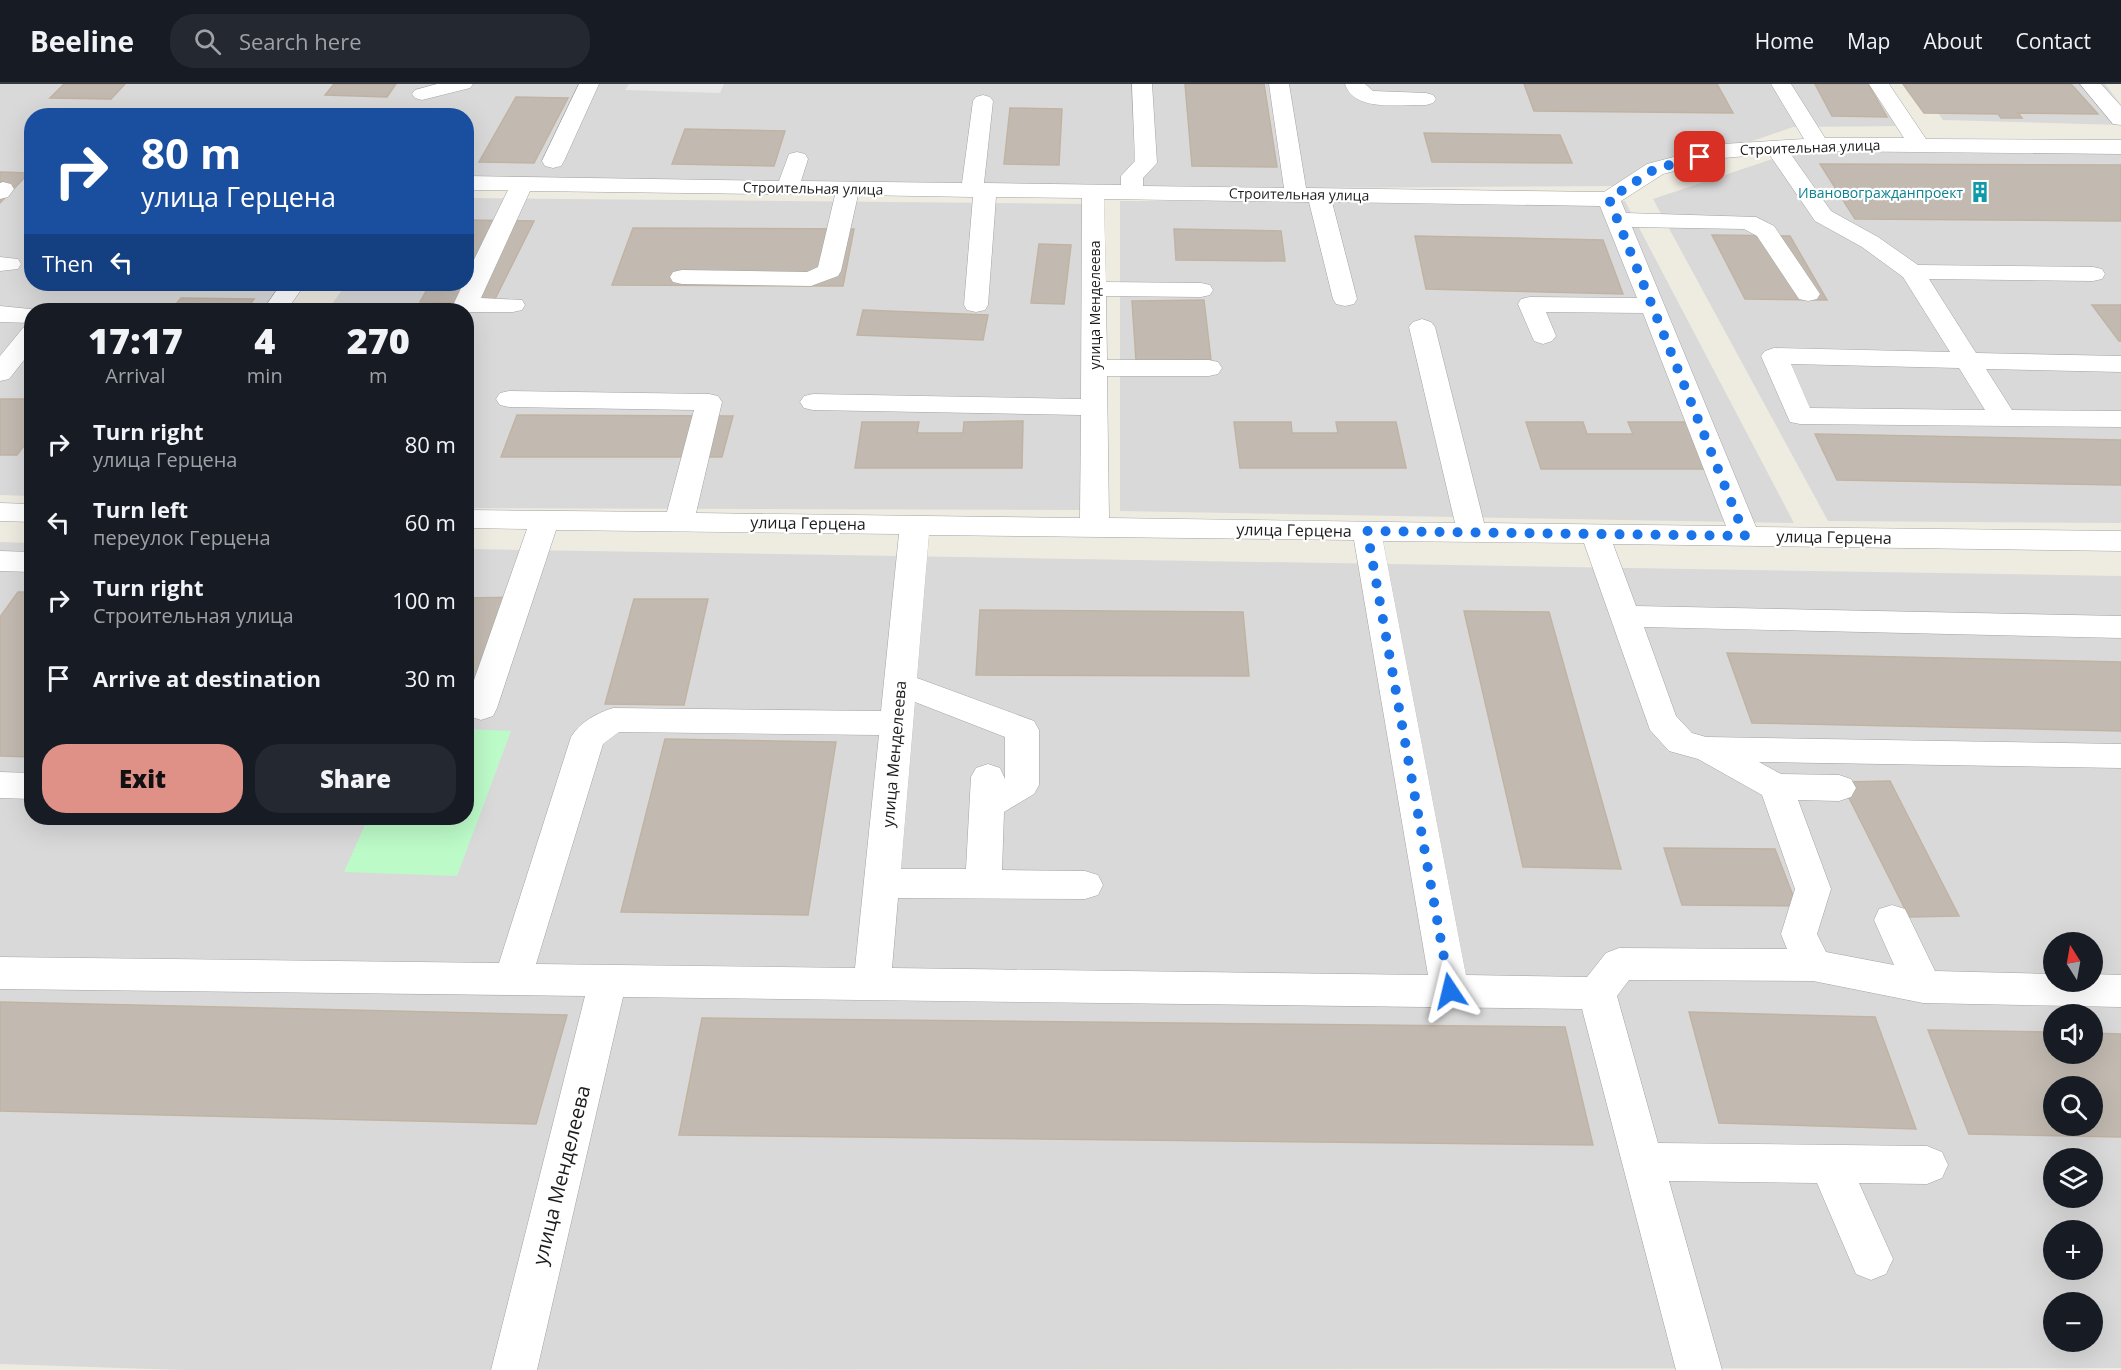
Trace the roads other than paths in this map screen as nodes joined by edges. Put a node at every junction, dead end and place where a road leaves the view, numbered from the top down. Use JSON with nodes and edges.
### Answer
{"nodes":[{"id":1,"x":463,"y":84,"type":"edge"},
{"id":2,"x":589,"y":84,"type":"edge"},
{"id":3,"x":1142,"y":84,"type":"edge"},
{"id":4,"x":1279,"y":84,"type":"edge"},
{"id":5,"x":1355,"y":84,"type":"edge"},
{"id":6,"x":1781,"y":84,"type":"edge"},
{"id":7,"x":1880,"y":84,"type":"edge"},
{"id":8,"x":2090,"y":84,"type":"edge"},
{"id":9,"x":420,"y":95,"type":"edge"},
{"id":10,"x":1426,"y":99,"type":"dead end"},
{"id":11,"x":983,"y":101,"type":"dead end"},
{"id":12,"x":2121,"y":119,"type":"edge"},
{"id":13,"x":1818,"y":144,"type":"junction"},
{"id":14,"x":1919,"y":145,"type":"junction"},
{"id":15,"x":1775,"y":147,"type":"junction"},
{"id":16,"x":2121,"y":147,"type":"edge"},
{"id":17,"x":797,"y":159,"type":"dead end"},
{"id":18,"x":553,"y":161,"type":"dead end"},
{"id":19,"x":474,"y":183,"type":"edge"},
{"id":20,"x":522,"y":184,"type":"junction"},
{"id":21,"x":788,"y":187,"type":"junction"},
{"id":22,"x":848,"y":188,"type":"junction"},
{"id":23,"x":979,"y":190,"type":"junction"},
{"id":24,"x":1093,"y":192,"type":"junction"},
{"id":25,"x":1132,"y":192,"type":"junction"},
{"id":26,"x":1308,"y":195,"type":"junction"},
{"id":27,"x":1613,"y":209,"type":"junction"},
{"id":28,"x":1912,"y":272,"type":"junction"},
{"id":29,"x":2093,"y":274,"type":"dead end"},
{"id":30,"x":682,"y":277,"type":"dead end"},
{"id":31,"x":474,"y":286,"type":"edge"},
{"id":32,"x":1094,"y":289,"type":"junction"},
{"id":33,"x":1201,"y":290,"type":"dead end"},
{"id":34,"x":1808,"y":294,"type":"dead end"},
{"id":35,"x":1346,"y":299,"type":"dead end"},
{"id":36,"x":976,"y":304,"type":"dead end"},
{"id":37,"x":474,"y":305,"type":"edge"},
{"id":38,"x":513,"y":305,"type":"dead end"},
{"id":39,"x":1652,"y":306,"type":"junction"},
{"id":40,"x":0,"y":314,"type":"edge"},
{"id":41,"x":24,"y":316,"type":"edge"},
{"id":42,"x":1422,"y":327,"type":"dead end"},
{"id":43,"x":1543,"y":336,"type":"dead end"},
{"id":44,"x":24,"y":343,"type":"edge"},
{"id":45,"x":1969,"y":360,"type":"junction"},
{"id":46,"x":2121,"y":363,"type":"edge"},
{"id":47,"x":1094,"y":368,"type":"junction"},
{"id":48,"x":1209,"y":368,"type":"dead end"},
{"id":49,"x":0,"y":373,"type":"edge"},
{"id":50,"x":509,"y":399,"type":"dead end"},
{"id":51,"x":813,"y":402,"type":"dead end"},
{"id":52,"x":1094,"y":407,"type":"junction"},
{"id":53,"x":2004,"y":418,"type":"junction"},
{"id":54,"x":2121,"y":419,"type":"edge"},
{"id":55,"x":0,"y":512,"type":"edge"},
{"id":56,"x":24,"y":513,"type":"edge"},
{"id":57,"x":474,"y":519,"type":"edge"},
{"id":58,"x":545,"y":520,"type":"junction"},
{"id":59,"x":679,"y":522,"type":"junction"},
{"id":60,"x":915,"y":525,"type":"junction"},
{"id":61,"x":1095,"y":527,"type":"junction"},
{"id":62,"x":1367,"y":531,"type":"junction"},
{"id":63,"x":1472,"y":532,"type":"junction"},
{"id":64,"x":1595,"y":534,"type":"junction"},
{"id":65,"x":1745,"y":536,"type":"junction"},
{"id":66,"x":2121,"y":541,"type":"edge"},
{"id":67,"x":0,"y":561,"type":"edge"},
{"id":68,"x":24,"y":562,"type":"edge"},
{"id":69,"x":1624,"y":616,"type":"junction"},
{"id":70,"x":2121,"y":627,"type":"edge"},
{"id":71,"x":900,"y":684,"type":"junction"},
{"id":72,"x":481,"y":708,"type":"dead end"},
{"id":73,"x":897,"y":723,"type":"junction"},
{"id":74,"x":1706,"y":749,"type":"junction"},
{"id":75,"x":2121,"y":756,"type":"edge"},
{"id":76,"x":0,"y":785,"type":"edge"},
{"id":77,"x":24,"y":786,"type":"edge"},
{"id":78,"x":1776,"y":787,"type":"junction"},
{"id":79,"x":1839,"y":788,"type":"dead end"},
{"id":80,"x":882,"y":883,"type":"junction"},
{"id":81,"x":983,"y":884,"type":"junction"},
{"id":82,"x":1085,"y":885,"type":"dead end"},
{"id":83,"x":1892,"y":920,"type":"dead end"},
{"id":84,"x":1813,"y":965,"type":"junction"},
{"id":85,"x":0,"y":973,"type":"edge"},
{"id":86,"x":513,"y":979,"type":"junction"},
{"id":87,"x":608,"y":981,"type":"junction"},
{"id":88,"x":872,"y":984,"type":"junction"},
{"id":89,"x":1923,"y":987,"type":"junction"},
{"id":90,"x":1450,"y":991,"type":"junction"},
{"id":91,"x":2121,"y":991,"type":"edge"},
{"id":92,"x":1597,"y":993,"type":"junction"},
{"id":93,"x":1643,"y":1162,"type":"junction"},
{"id":94,"x":1830,"y":1165,"type":"junction"},
{"id":95,"x":1927,"y":1166,"type":"dead end"},
{"id":96,"x":1871,"y":1259,"type":"dead end"},
{"id":97,"x":514,"y":1370,"type":"edge"},
{"id":98,"x":1699,"y":1370,"type":"edge"}],
"edges":[{"from":1,"to":9,"type":"street"},
{"from":2,"to":18,"type":"street"},
{"from":3,"to":25,"type":"street"},
{"from":4,"to":26,"type":"street"},
{"from":5,"to":10,"type":"street"},
{"from":6,"to":13,"type":"street"},
{"from":7,"to":14,"type":"street"},
{"from":8,"to":12,"type":"street"},
{"from":11,"to":23,"type":"street"},
{"from":13,"to":14,"type":"street","name":"Строительная улица"},
{"from":13,"to":15,"type":"street","name":"Строительная улица"},
{"from":14,"to":16,"type":"street","name":"Строительная улица"},
{"from":15,"to":27,"type":"street","name":"Строительная улица"},
{"from":15,"to":28,"type":"street"},
{"from":17,"to":21,"type":"street"},
{"from":19,"to":20,"type":"street","name":"Строительная улица"},
{"from":20,"to":21,"type":"street","name":"Строительная улица"},
{"from":20,"to":31,"type":"street"},
{"from":21,"to":22,"type":"street","name":"Строительная улица"},
{"from":22,"to":23,"type":"street","name":"Строительная улица"},
{"from":22,"to":30,"type":"street"},
{"from":23,"to":24,"type":"street","name":"Строительная улица"},
{"from":23,"to":36,"type":"street"},
{"from":24,"to":25,"type":"street","name":"Строительная улица"},
{"from":24,"to":32,"type":"street","name":"улица Менделеева"},
{"from":25,"to":26,"type":"street","name":"Строительная улица"},
{"from":26,"to":27,"type":"street","name":"Строительная улица"},
{"from":26,"to":35,"type":"street"},
{"from":27,"to":34,"type":"street"},
{"from":27,"to":39,"type":"street"},
{"from":28,"to":29,"type":"street"},
{"from":28,"to":45,"type":"street"},
{"from":32,"to":33,"type":"street"},
{"from":32,"to":47,"type":"street","name":"улица Менделеева"},
{"from":37,"to":38,"type":"street"},
{"from":39,"to":43,"type":"street"},
{"from":39,"to":65,"type":"street"},
{"from":40,"to":41,"type":"street"},
{"from":42,"to":63,"type":"street"},
{"from":44,"to":49,"type":"street"},
{"from":45,"to":46,"type":"street"},
{"from":45,"to":53,"type":"street"},
{"from":45,"to":53,"type":"street"},
{"from":47,"to":48,"type":"street"},
{"from":47,"to":52,"type":"street","name":"улица Менделеева"},
{"from":50,"to":59,"type":"street"},
{"from":51,"to":52,"type":"street"},
{"from":52,"to":61,"type":"street","name":"улица Менделеева"},
{"from":53,"to":54,"type":"street"},
{"from":55,"to":56,"type":"street"},
{"from":57,"to":58,"type":"street","name":"улица Герцена"},
{"from":58,"to":59,"type":"street","name":"улица Герцена"},
{"from":58,"to":72,"type":"street"},
{"from":59,"to":60,"type":"street","name":"улица Герцена"},
{"from":60,"to":61,"type":"street","name":"улица Герцена"},
{"from":60,"to":71,"type":"street","name":"улица Менделеева"},
{"from":61,"to":62,"type":"street","name":"улица Герцена"},
{"from":62,"to":63,"type":"street","name":"улица Герцена"},
{"from":62,"to":90,"type":"street"},
{"from":63,"to":64,"type":"street","name":"улица Герцена"},
{"from":64,"to":65,"type":"street","name":"улица Герцена"},
{"from":64,"to":69,"type":"street"},
{"from":65,"to":66,"type":"street","name":"улица Герцена"},
{"from":67,"to":68,"type":"street"},
{"from":69,"to":70,"type":"street"},
{"from":69,"to":74,"type":"street"},
{"from":71,"to":73,"type":"street","name":"улица Менделеева"},
{"from":71,"to":81,"type":"street"},
{"from":73,"to":80,"type":"street","name":"улица Менделеева"},
{"from":73,"to":86,"type":"street"},
{"from":74,"to":75,"type":"street"},
{"from":74,"to":78,"type":"street"},
{"from":76,"to":77,"type":"street"},
{"from":78,"to":79,"type":"street"},
{"from":78,"to":84,"type":"street"},
{"from":80,"to":81,"type":"street"},
{"from":80,"to":88,"type":"street","name":"улица Менделеева"},
{"from":81,"to":82,"type":"street"},
{"from":83,"to":89,"type":"street"},
{"from":84,"to":89,"type":"street"},
{"from":84,"to":92,"type":"street"},
{"from":85,"to":86,"type":"street"},
{"from":86,"to":87,"type":"street"},
{"from":87,"to":88,"type":"street"},
{"from":87,"to":97,"type":"street","name":"улица Менделеева"},
{"from":88,"to":90,"type":"street"},
{"from":89,"to":91,"type":"street"},
{"from":90,"to":92,"type":"street"},
{"from":92,"to":93,"type":"street"},
{"from":93,"to":94,"type":"street"},
{"from":93,"to":98,"type":"street"},
{"from":94,"to":95,"type":"street"},
{"from":94,"to":96,"type":"street"}]}
